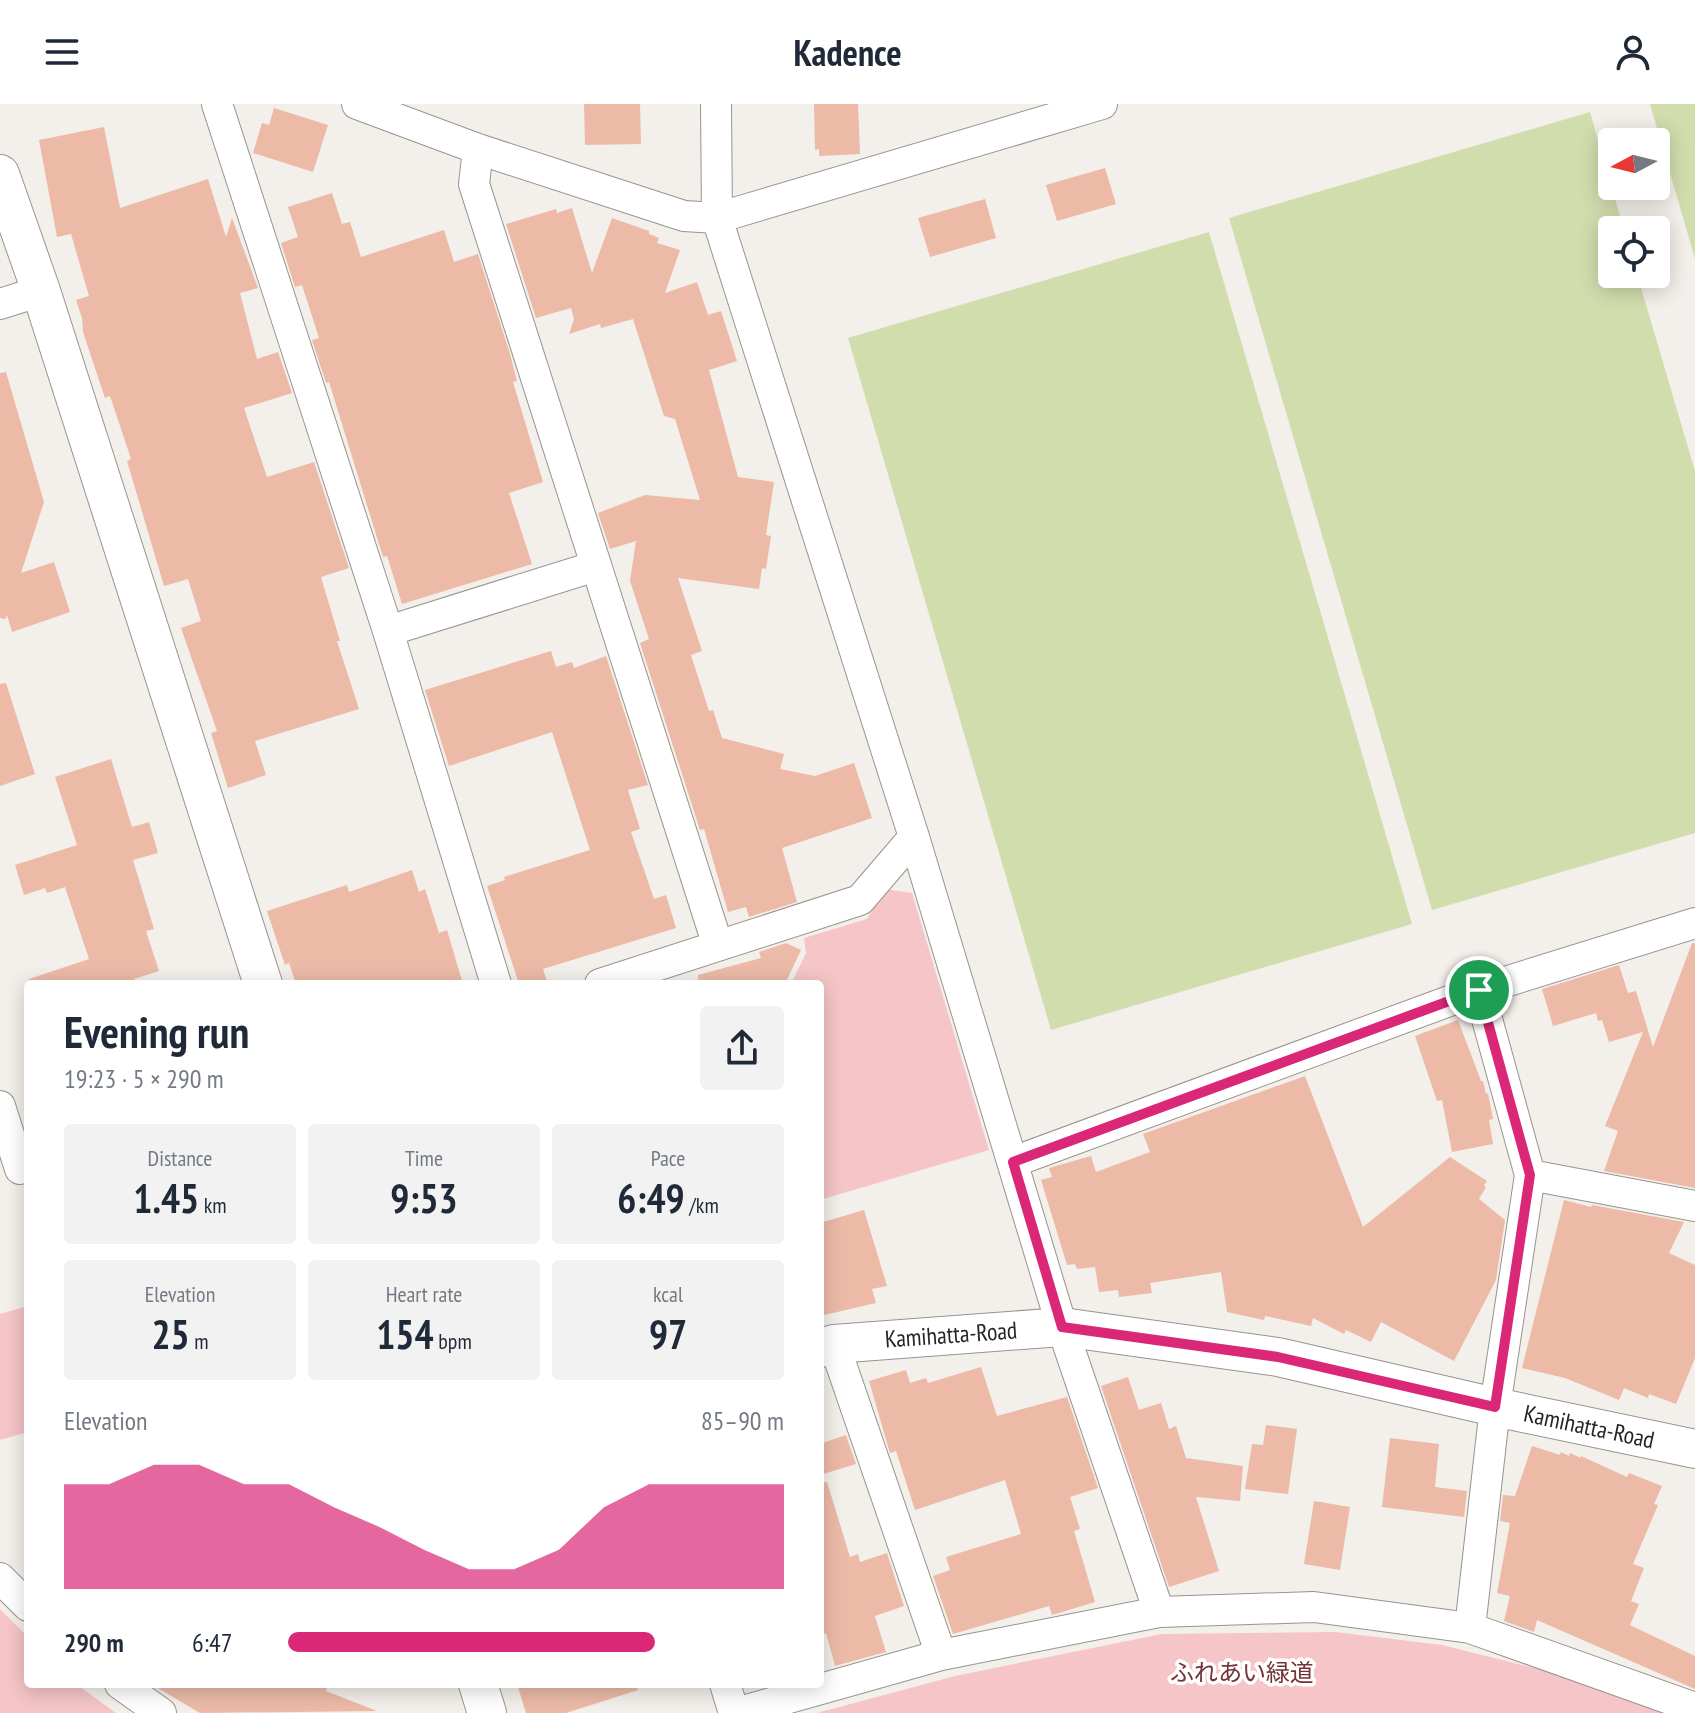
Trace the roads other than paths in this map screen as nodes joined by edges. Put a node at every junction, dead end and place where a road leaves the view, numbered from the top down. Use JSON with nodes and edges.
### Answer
{"nodes":[{"id":1,"x":217,"y":104,"type":"edge"},
{"id":2,"x":357,"y":104,"type":"edge"},
{"id":3,"x":716,"y":104,"type":"edge"},
{"id":4,"x":1088,"y":106,"type":"edge"},
{"id":5,"x":478,"y":149,"type":"junction"},
{"id":6,"x":0,"y":174,"type":"edge"},
{"id":7,"x":717,"y":218,"type":"junction"},
{"id":8,"x":41,"y":291,"type":"junction"},
{"id":9,"x":0,"y":304,"type":"edge"},
{"id":10,"x":596,"y":566,"type":"junction"},
{"id":11,"x":388,"y":631,"type":"junction"},
{"id":12,"x":914,"y":837,"type":"junction"},
{"id":13,"x":1695,"y":923,"type":"edge"},
{"id":14,"x":718,"y":946,"type":"junction"},
{"id":15,"x":262,"y":980,"type":"edge"},
{"id":16,"x":495,"y":980,"type":"edge"},
{"id":17,"x":612,"y":980,"type":"edge"},
{"id":18,"x":1479,"y":990,"type":"junction"},
{"id":19,"x":0,"y":1106,"type":"edge"},
{"id":20,"x":1013,"y":1162,"type":"junction"},
{"id":21,"x":16,"y":1170,"type":"edge"},
{"id":22,"x":1530,"y":1175,"type":"junction"},
{"id":23,"x":1695,"y":1206,"type":"edge"},
{"id":24,"x":1062,"y":1327,"type":"junction"},
{"id":25,"x":827,"y":1346,"type":"edge"},
{"id":26,"x":1495,"y":1407,"type":"junction"},
{"id":27,"x":1695,"y":1449,"type":"edge"},
{"id":28,"x":11,"y":1578,"type":"edge"},
{"id":29,"x":24,"y":1599,"type":"edge"},
{"id":30,"x":1159,"y":1612,"type":"junction"},
{"id":31,"x":1470,"y":1628,"type":"junction"},
{"id":32,"x":941,"y":1655,"type":"junction"},
{"id":33,"x":126,"y":1688,"type":"edge"},
{"id":34,"x":479,"y":1688,"type":"edge"},
{"id":35,"x":726,"y":1688,"type":"edge"},
{"id":36,"x":824,"y":1688,"type":"edge"},
{"id":37,"x":824,"y":1688,"type":"edge"},
{"id":38,"x":1695,"y":1708,"type":"edge"},
{"id":39,"x":161,"y":1713,"type":"edge"},
{"id":40,"x":487,"y":1713,"type":"edge"},
{"id":41,"x":735,"y":1713,"type":"edge"}],
"edges":[{"from":1,"to":11,"type":"street"},
{"from":2,"to":5,"type":"street"},
{"from":3,"to":7,"type":"street"},
{"from":4,"to":7,"type":"street"},
{"from":5,"to":7,"type":"street"},
{"from":5,"to":10,"type":"street"},
{"from":6,"to":8,"type":"street"},
{"from":7,"to":12,"type":"street"},
{"from":8,"to":9,"type":"street"},
{"from":8,"to":15,"type":"street"},
{"from":10,"to":11,"type":"street"},
{"from":10,"to":14,"type":"street"},
{"from":11,"to":16,"type":"street"},
{"from":12,"to":14,"type":"street"},
{"from":12,"to":20,"type":"street"},
{"from":13,"to":18,"type":"street"},
{"from":14,"to":17,"type":"street"},
{"from":18,"to":20,"type":"street"},
{"from":18,"to":22,"type":"street"},
{"from":19,"to":21,"type":"street"},
{"from":20,"to":24,"type":"street"},
{"from":22,"to":23,"type":"street"},
{"from":22,"to":26,"type":"street"},
{"from":24,"to":25,"type":"street","name":"Kamihatta-Road"},
{"from":24,"to":26,"type":"street","name":"Kamihatta-Road"},
{"from":24,"to":30,"type":"street"},
{"from":25,"to":32,"type":"street"},
{"from":26,"to":27,"type":"street","name":"Kamihatta-Road"},
{"from":26,"to":31,"type":"street"},
{"from":28,"to":29,"type":"street"},
{"from":30,"to":31,"type":"street"},
{"from":30,"to":32,"type":"street"},
{"from":31,"to":38,"type":"street"},
{"from":32,"to":36,"type":"street"},
{"from":33,"to":39,"type":"street"},
{"from":34,"to":40,"type":"street"},
{"from":35,"to":41,"type":"street"},
{"from":37,"to":41,"type":"street"}]}
